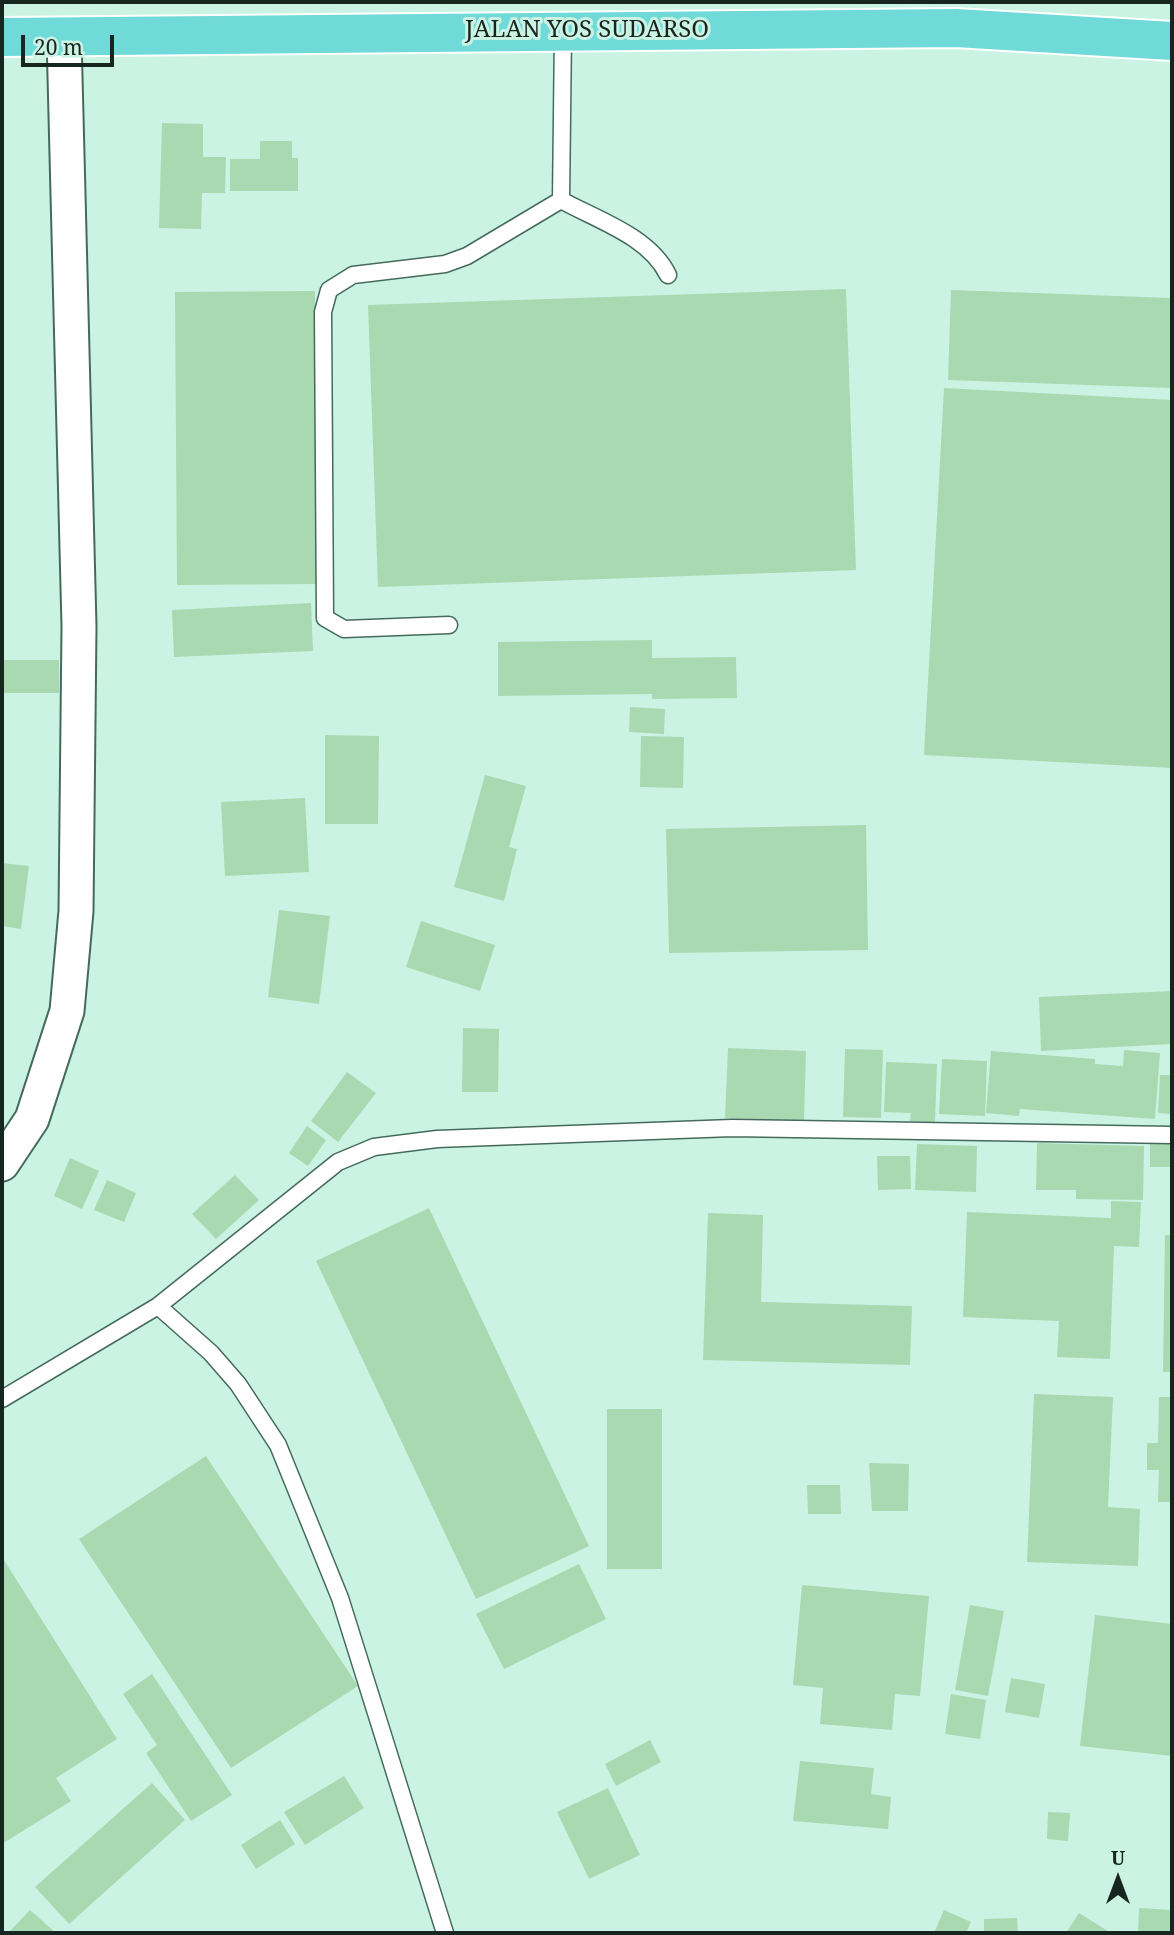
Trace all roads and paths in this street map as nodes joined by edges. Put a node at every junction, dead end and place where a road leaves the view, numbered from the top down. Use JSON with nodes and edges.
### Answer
{"nodes":[{"id":1,"x":956,"y":15,"type":"edge"},
{"id":2,"x":563,"y":30,"type":"junction"},
{"id":3,"x":2,"y":37,"type":"edge"},
{"id":4,"x":65,"y":37,"type":"junction"},
{"id":5,"x":1172,"y":41,"type":"edge"},
{"id":6,"x":561,"y":201,"type":"junction"},
{"id":7,"x":667,"y":275,"type":"dead end"},
{"id":8,"x":449,"y":625,"type":"dead end"},
{"id":9,"x":1172,"y":1135,"type":"edge"},
{"id":10,"x":2,"y":1164,"type":"edge"},
{"id":11,"x":158,"y":1306,"type":"junction"},
{"id":12,"x":2,"y":1399,"type":"edge"},
{"id":13,"x":444,"y":1933,"type":"edge"}],
"edges":[{"from":1,"to":2,"type":"main road","name":"JALAN YOS SUDARSO"},
{"from":1,"to":5,"type":"main road","name":"JALAN YOS SUDARSO"},
{"from":2,"to":4,"type":"main road","name":"JALAN YOS SUDARSO"},
{"from":2,"to":6,"type":"lane"},
{"from":3,"to":4,"type":"main road","name":"JALAN YOS SUDARSO"},
{"from":4,"to":10,"type":"street"},
{"from":6,"to":7,"type":"lane"},
{"from":6,"to":8,"type":"lane"},
{"from":9,"to":11,"type":"lane"},
{"from":11,"to":12,"type":"lane"},
{"from":11,"to":13,"type":"lane"}]}
